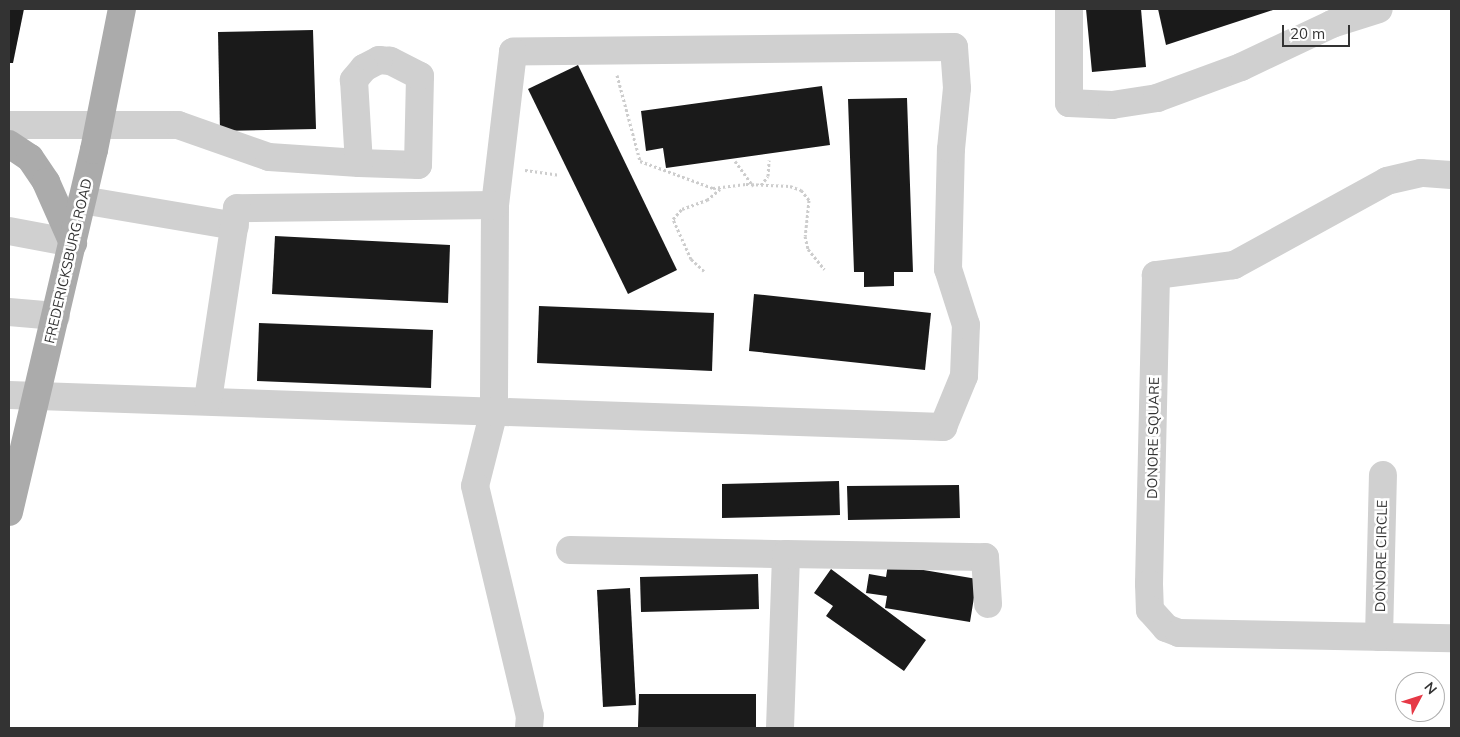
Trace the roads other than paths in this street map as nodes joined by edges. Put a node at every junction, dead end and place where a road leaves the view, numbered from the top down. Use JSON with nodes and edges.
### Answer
{"nodes":[{"id":1,"x":122,"y":9,"type":"edge"},
{"id":2,"x":1069,"y":9,"type":"edge"},
{"id":3,"x":1379,"y":9,"type":"edge"},
{"id":4,"x":9,"y":124,"type":"edge"},
{"id":5,"x":100,"y":124,"type":"junction"},
{"id":6,"x":9,"y":144,"type":"edge"},
{"id":7,"x":359,"y":163,"type":"dead end"},
{"id":8,"x":1451,"y":175,"type":"edge"},
{"id":9,"x":82,"y":200,"type":"junction"},
{"id":10,"x":495,"y":205,"type":"junction"},
{"id":11,"x":234,"y":226,"type":"junction"},
{"id":12,"x":9,"y":231,"type":"edge"},
{"id":13,"x":73,"y":243,"type":"junction"},
{"id":14,"x":9,"y":312,"type":"edge"},
{"id":15,"x":56,"y":316,"type":"junction"},
{"id":16,"x":9,"y":394,"type":"edge"},
{"id":17,"x":38,"y":394,"type":"junction"},
{"id":18,"x":208,"y":400,"type":"junction"},
{"id":19,"x":494,"y":411,"type":"junction"},
{"id":20,"x":1382,"y":475,"type":"dead end"},
{"id":21,"x":9,"y":512,"type":"edge"},
{"id":22,"x":570,"y":550,"type":"dead end"},
{"id":23,"x":786,"y":554,"type":"junction"},
{"id":24,"x":988,"y":604,"type":"dead end"},
{"id":25,"x":1379,"y":637,"type":"junction"},
{"id":26,"x":1451,"y":638,"type":"edge"},
{"id":27,"x":529,"y":728,"type":"edge"},
{"id":28,"x":780,"y":728,"type":"edge"}],
"edges":[{"from":1,"to":5,"type":"main road","name":"FREDERICKSBURG ROAD"},
{"from":2,"to":3,"type":"street"},
{"from":4,"to":5,"type":"street"},
{"from":5,"to":7,"type":"street"},
{"from":5,"to":9,"type":"main road","name":"FREDERICKSBURG ROAD"},
{"from":6,"to":13,"type":"main road"},
{"from":8,"to":25,"type":"street","name":"DONORE SQUARE"},
{"from":9,"to":11,"type":"street"},
{"from":9,"to":13,"type":"main road","name":"FREDERICKSBURG ROAD"},
{"from":10,"to":11,"type":"street"},
{"from":10,"to":19,"type":"street"},
{"from":10,"to":19,"type":"street"},
{"from":11,"to":18,"type":"street"},
{"from":12,"to":13,"type":"street"},
{"from":13,"to":15,"type":"main road","name":"FREDERICKSBURG ROAD"},
{"from":14,"to":15,"type":"street"},
{"from":15,"to":17,"type":"main road","name":"FREDERICKSBURG ROAD"},
{"from":16,"to":17,"type":"street"},
{"from":17,"to":18,"type":"street"},
{"from":17,"to":21,"type":"main road","name":"FREDERICKSBURG ROAD"},
{"from":18,"to":19,"type":"street"},
{"from":19,"to":27,"type":"street"},
{"from":20,"to":25,"type":"street","name":"DONORE CIRCLE"},
{"from":22,"to":23,"type":"street"},
{"from":23,"to":24,"type":"street"},
{"from":23,"to":28,"type":"street"},
{"from":25,"to":26,"type":"street","name":"DONORE SQUARE"}]}
